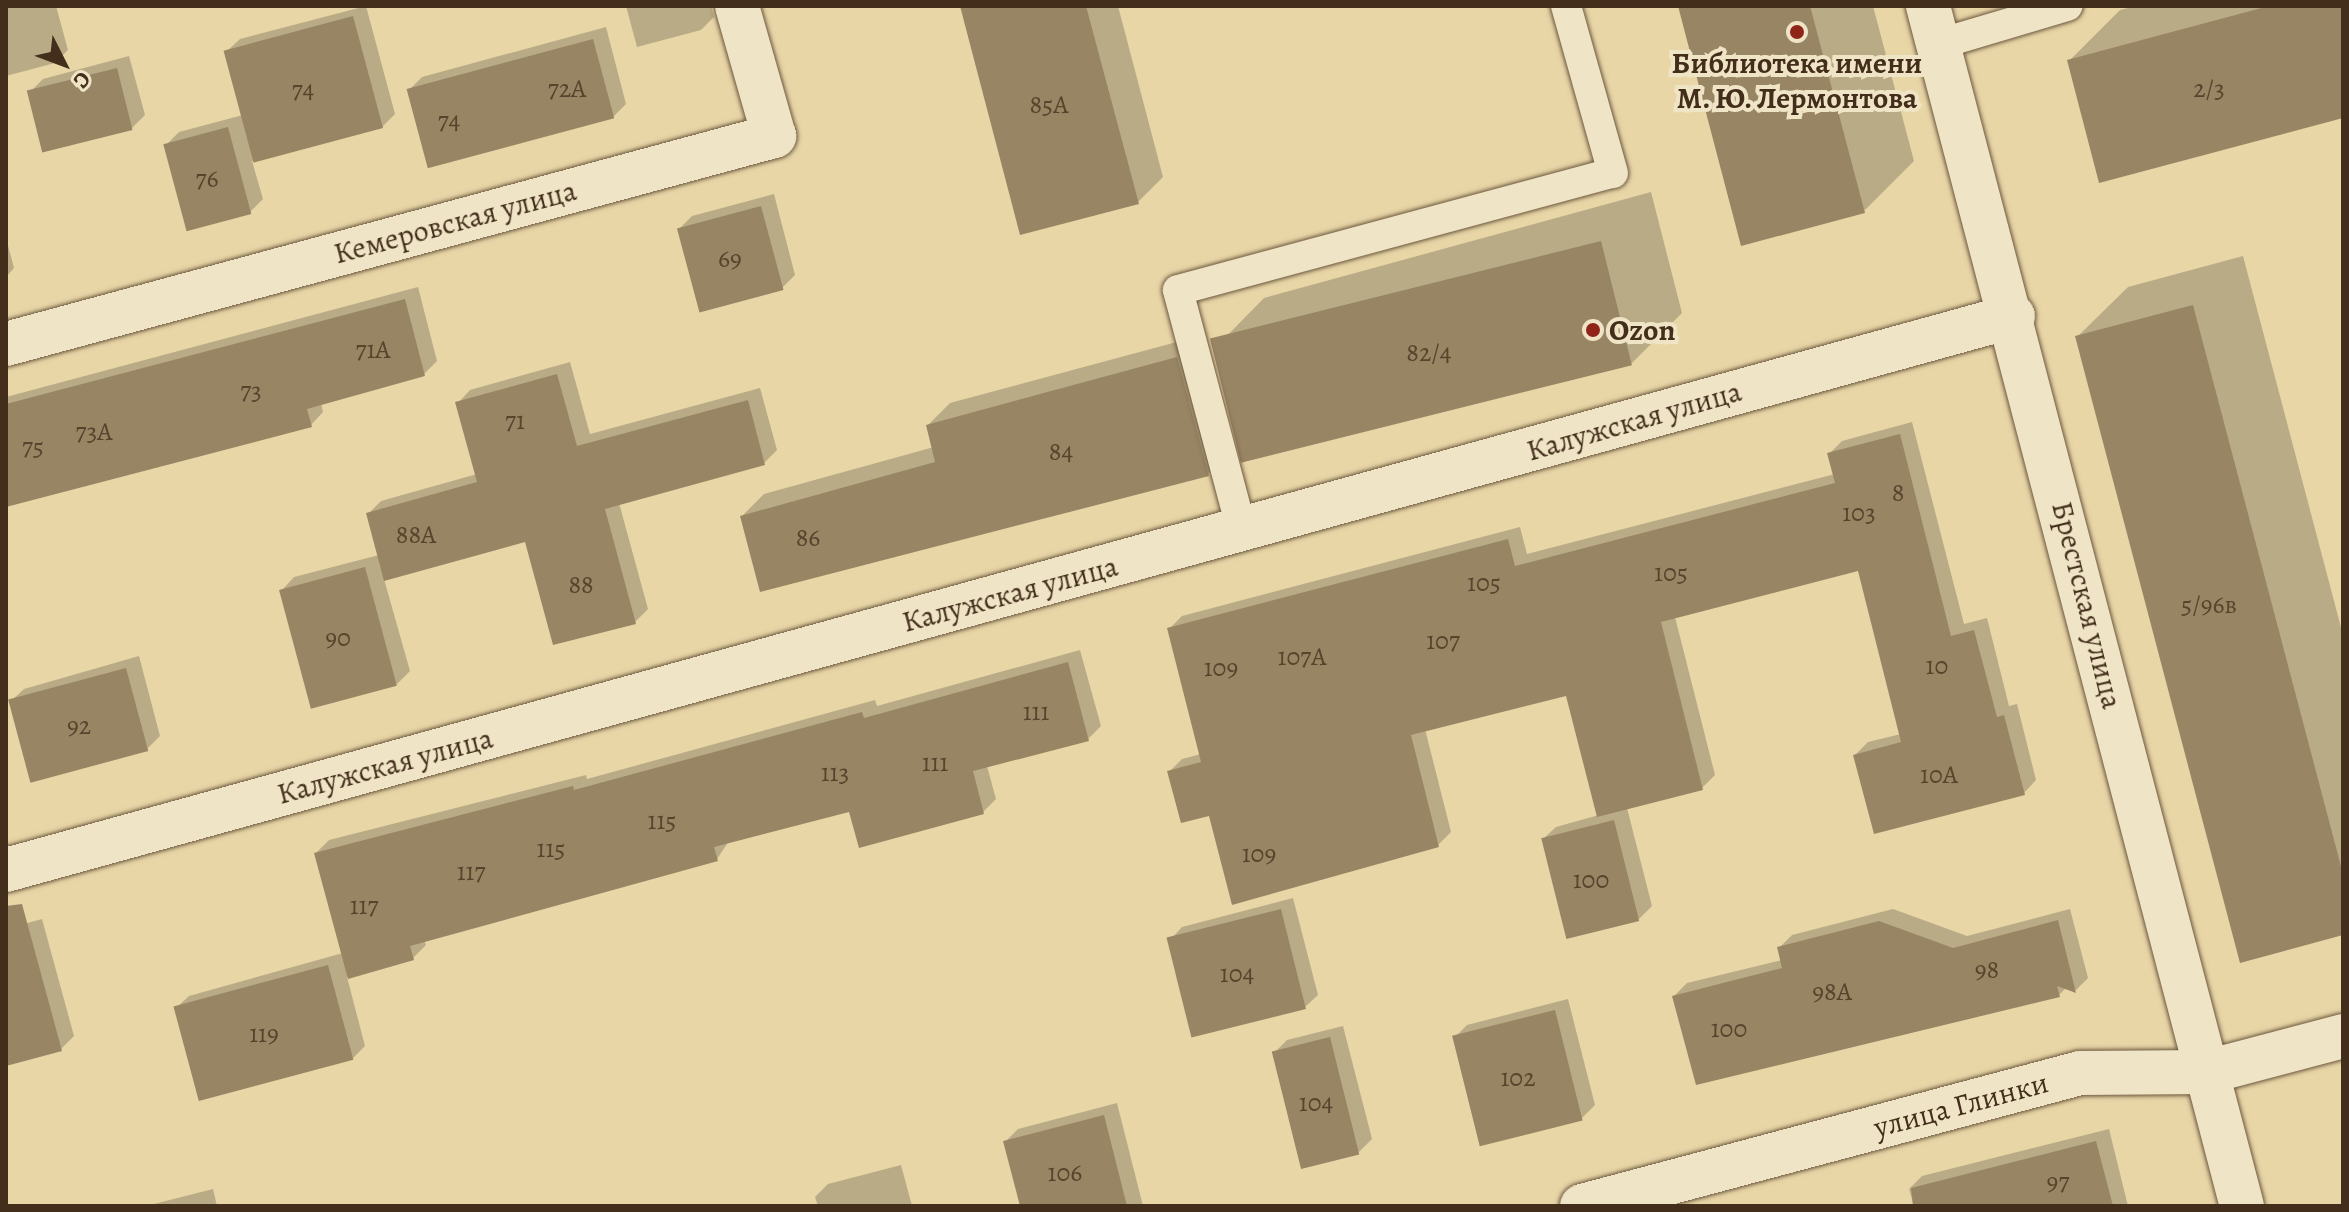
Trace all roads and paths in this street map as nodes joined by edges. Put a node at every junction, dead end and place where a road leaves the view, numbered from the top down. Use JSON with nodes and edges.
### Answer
{"nodes":[{"id":1,"x":737,"y":6,"type":"edge"},
{"id":2,"x":1566,"y":6,"type":"edge"},
{"id":3,"x":2067,"y":6,"type":"edge"},
{"id":4,"x":1934,"y":25,"type":"edge"},
{"id":5,"x":2013,"y":316,"type":"junction"},
{"id":6,"x":6,"y":344,"type":"edge"},
{"id":7,"x":1242,"y":531,"type":"junction"},
{"id":8,"x":6,"y":870,"type":"edge"},
{"id":9,"x":2343,"y":1036,"type":"edge"},
{"id":10,"x":2207,"y":1072,"type":"junction"},
{"id":11,"x":1582,"y":1206,"type":"edge"},
{"id":12,"x":2242,"y":1206,"type":"edge"}],
"edges":[{"from":1,"to":6,"type":"street","name":"Кемеровская улица"},
{"from":2,"to":7,"type":"lane"},
{"from":3,"to":4,"type":"lane"},
{"from":4,"to":5,"type":"street","name":"Брестская улица"},
{"from":5,"to":7,"type":"street","name":"Калужская улица"},
{"from":5,"to":10,"type":"street","name":"Брестская улица"},
{"from":7,"to":8,"type":"street","name":"Калужская улица"},
{"from":9,"to":10,"type":"street","name":"улица Глинки"},
{"from":10,"to":11,"type":"street","name":"улица Глинки"},
{"from":10,"to":12,"type":"street","name":"Брестская улица"}]}
